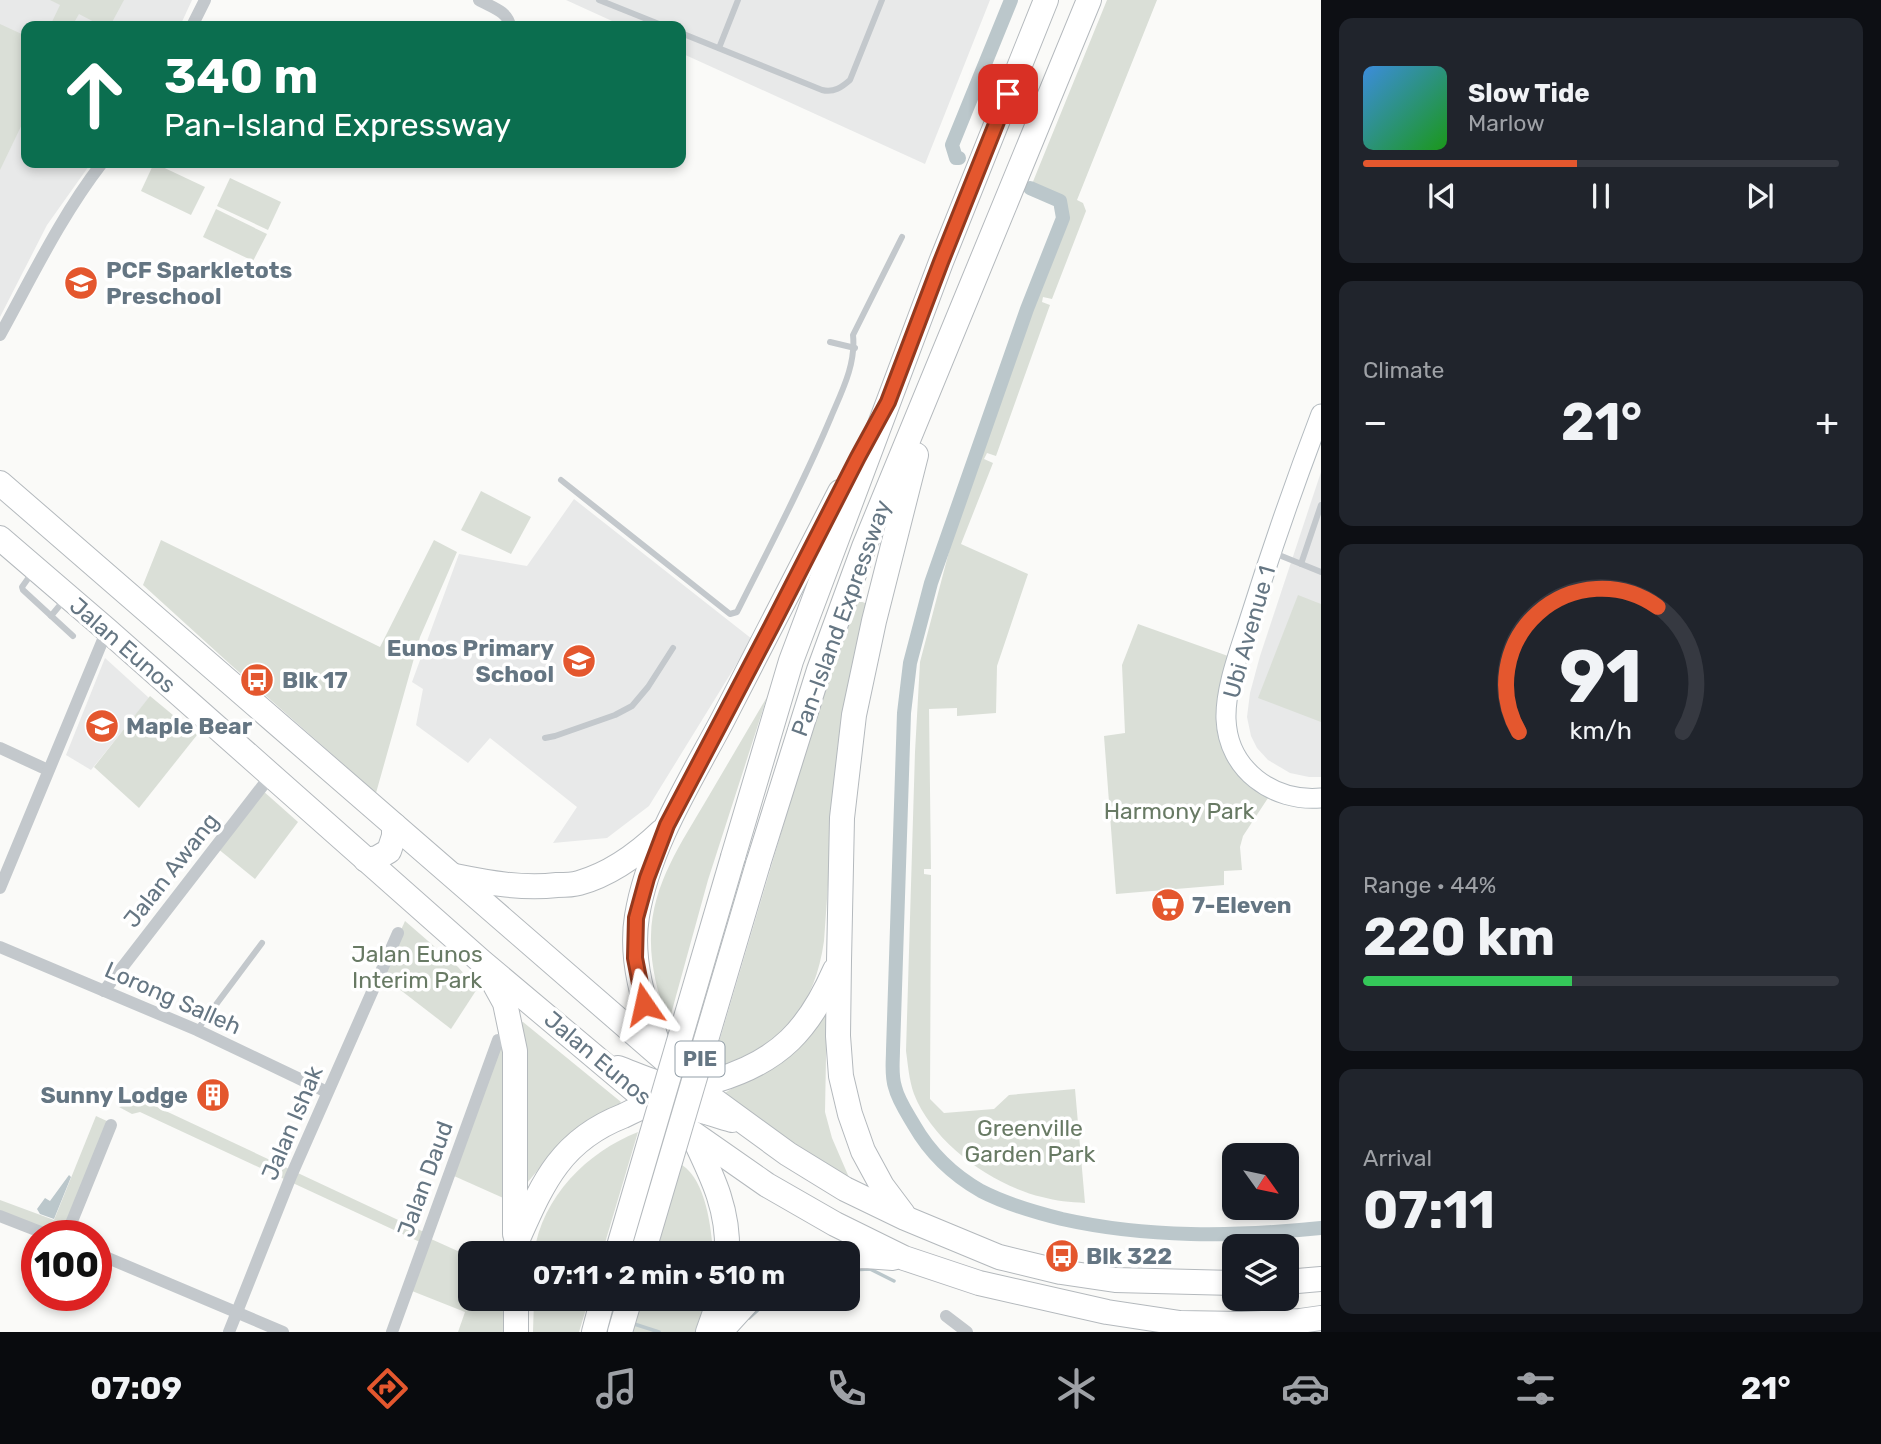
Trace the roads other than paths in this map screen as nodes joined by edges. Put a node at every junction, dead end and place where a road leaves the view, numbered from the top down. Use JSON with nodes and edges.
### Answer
{"nodes":[{"id":1,"x":205,"y":0,"type":"edge"},
{"id":2,"x":479,"y":0,"type":"edge"},
{"id":3,"x":599,"y":0,"type":"edge"},
{"id":4,"x":738,"y":0,"type":"edge"},
{"id":5,"x":882,"y":0,"type":"edge"},
{"id":6,"x":1046,"y":0,"type":"edge"},
{"id":7,"x":1089,"y":0,"type":"edge"},
{"id":8,"x":194,"y":21,"type":"edge"},
{"id":9,"x":509,"y":21,"type":"edge"},
{"id":10,"x":652,"y":21,"type":"edge"},
{"id":11,"x":686,"y":35,"type":"edge"},
{"id":12,"x":719,"y":48,"type":"junction"},
{"id":13,"x":98,"y":168,"type":"edge"},
{"id":14,"x":902,"y":237,"type":"dead end"},
{"id":15,"x":0,"y":335,"type":"edge"},
{"id":16,"x":830,"y":342,"type":"dead end"},
{"id":17,"x":855,"y":348,"type":"junction"},
{"id":18,"x":888,"y":402,"type":"junction"},
{"id":19,"x":921,"y":409,"type":"junction"},
{"id":20,"x":1321,"y":414,"type":"edge"},
{"id":21,"x":561,"y":480,"type":"dead end"},
{"id":22,"x":0,"y":483,"type":"edge"},
{"id":23,"x":1321,"y":505,"type":"edge"},
{"id":24,"x":43,"y":519,"type":"junction"},
{"id":25,"x":1272,"y":552,"type":"junction"},
{"id":26,"x":18,"y":553,"type":"edge"},
{"id":27,"x":1301,"y":564,"type":"junction"},
{"id":28,"x":1321,"y":572,"type":"edge"},
{"id":29,"x":68,"y":596,"type":"junction"},
{"id":30,"x":51,"y":616,"type":"junction"},
{"id":31,"x":107,"y":630,"type":"junction"},
{"id":32,"x":73,"y":636,"type":"dead end"},
{"id":33,"x":673,"y":648,"type":"dead end"},
{"id":34,"x":545,"y":738,"type":"dead end"},
{"id":35,"x":0,"y":748,"type":"edge"},
{"id":36,"x":48,"y":770,"type":"junction"},
{"id":37,"x":271,"y":775,"type":"junction"},
{"id":38,"x":1321,"y":798,"type":"edge"},
{"id":39,"x":394,"y":825,"type":"junction"},
{"id":40,"x":667,"y":825,"type":"junction"},
{"id":41,"x":366,"y":860,"type":"junction"},
{"id":42,"x":451,"y":876,"type":"junction"},
{"id":43,"x":0,"y":888,"type":"edge"},
{"id":44,"x":398,"y":933,"type":"dead end"},
{"id":45,"x":262,"y":943,"type":"dead end"},
{"id":46,"x":0,"y":947,"type":"edge"},
{"id":47,"x":482,"y":961,"type":"junction"},
{"id":48,"x":839,"y":961,"type":"junction"},
{"id":49,"x":104,"y":991,"type":"junction"},
{"id":50,"x":624,"y":1024,"type":"junction"},
{"id":51,"x":197,"y":1030,"type":"junction"},
{"id":52,"x":498,"y":1040,"type":"dead end"},
{"id":53,"x":662,"y":1056,"type":"junction"},
{"id":54,"x":327,"y":1092,"type":"junction"},
{"id":55,"x":676,"y":1096,"type":"junction"},
{"id":56,"x":111,"y":1125,"type":"dead end"},
{"id":57,"x":692,"y":1134,"type":"junction"},
{"id":58,"x":733,"y":1161,"type":"junction"},
{"id":59,"x":0,"y":1216,"type":"edge"},
{"id":60,"x":905,"y":1218,"type":"junction"},
{"id":61,"x":72,"y":1220,"type":"edge"},
{"id":62,"x":21,"y":1224,"type":"edge"},
{"id":63,"x":516,"y":1241,"type":"edge"},
{"id":64,"x":519,"y":1241,"type":"edge"},
{"id":65,"x":621,"y":1241,"type":"edge"},
{"id":66,"x":647,"y":1241,"type":"edge"},
{"id":67,"x":728,"y":1241,"type":"edge"},
{"id":68,"x":860,"y":1256,"type":"edge"},
{"id":69,"x":904,"y":1258,"type":"junction"},
{"id":70,"x":112,"y":1260,"type":"edge"},
{"id":71,"x":1321,"y":1279,"type":"edge"},
{"id":72,"x":1299,"y":1281,"type":"edge"},
{"id":73,"x":1222,"y":1283,"type":"edge"},
{"id":74,"x":516,"y":1311,"type":"edge"},
{"id":75,"x":600,"y":1311,"type":"edge"},
{"id":76,"x":626,"y":1311,"type":"edge"},
{"id":77,"x":715,"y":1311,"type":"edge"},
{"id":78,"x":739,"y":1311,"type":"edge"},
{"id":79,"x":237,"y":1312,"type":"junction"},
{"id":80,"x":946,"y":1316,"type":"dead end"},
{"id":81,"x":1314,"y":1322,"type":"edge"},
{"id":82,"x":229,"y":1332,"type":"edge"},
{"id":83,"x":283,"y":1332,"type":"edge"},
{"id":84,"x":392,"y":1332,"type":"edge"},
{"id":85,"x":516,"y":1332,"type":"edge"},
{"id":86,"x":594,"y":1332,"type":"edge"},
{"id":87,"x":620,"y":1332,"type":"edge"},
{"id":88,"x":708,"y":1332,"type":"edge"},
{"id":89,"x":720,"y":1332,"type":"edge"},
{"id":90,"x":967,"y":1332,"type":"edge"}],
"edges":[{"from":1,"to":8,"type":"street"},
{"from":2,"to":9,"type":"street"},
{"from":3,"to":10,"type":"lane"},
{"from":4,"to":12,"type":"lane"},
{"from":5,"to":12,"type":"lane"},
{"from":6,"to":18,"type":"highway","name":"Pan-Island Expressway","number":"PIE"},
{"from":7,"to":19,"type":"highway","name":"Pan-Island Expressway","number":"PIE"},
{"from":11,"to":12,"type":"lane"},
{"from":13,"to":15,"type":"street"},
{"from":14,"to":17,"type":"lane"},
{"from":16,"to":17,"type":"lane"},
{"from":17,"to":21,"type":"lane"},
{"from":18,"to":40,"type":"highway"},
{"from":18,"to":65,"type":"highway","name":"Pan-Island Expressway","number":"PIE","bridge":true},
{"from":19,"to":48,"type":"highway"},
{"from":19,"to":66,"type":"highway","name":"Pan-Island Expressway","number":"PIE","bridge":true},
{"from":20,"to":25,"type":"street","name":"Ubi Avenue 1"},
{"from":22,"to":24,"type":"highway","name":"Jalan Eunos"},
{"from":23,"to":27,"type":"lane"},
{"from":24,"to":26,"type":"highway"},
{"from":24,"to":39,"type":"highway","name":"Jalan Eunos"},
{"from":25,"to":27,"type":"lane"},
{"from":25,"to":38,"type":"street","name":"Ubi Avenue 1"},
{"from":26,"to":29,"type":"highway","name":"Jalan Eunos"},
{"from":26,"to":30,"type":"lane"},
{"from":27,"to":28,"type":"lane"},
{"from":29,"to":30,"type":"lane"},
{"from":29,"to":31,"type":"highway","name":"Jalan Eunos"},
{"from":30,"to":32,"type":"lane"},
{"from":31,"to":36,"type":"street"},
{"from":31,"to":37,"type":"highway","name":"Jalan Eunos"},
{"from":33,"to":34,"type":"lane"},
{"from":35,"to":36,"type":"street"},
{"from":36,"to":43,"type":"street"},
{"from":37,"to":41,"type":"highway","name":"Jalan Eunos"},
{"from":37,"to":49,"type":"street","name":"Jalan Awang"},
{"from":39,"to":41,"type":"highway"},
{"from":39,"to":42,"type":"highway","name":"Jalan Eunos"},
{"from":40,"to":42,"type":"highway"},
{"from":40,"to":53,"type":"highway"},
{"from":41,"to":47,"type":"highway","name":"Jalan Eunos"},
{"from":42,"to":50,"type":"highway","name":"Jalan Eunos"},
{"from":44,"to":54,"type":"street","name":"Jalan Ishak"},
{"from":45,"to":51,"type":"lane"},
{"from":46,"to":49,"type":"street","name":"Lorong Salleh"},
{"from":47,"to":55,"type":"highway","name":"Jalan Eunos"},
{"from":47,"to":63,"type":"highway"},
{"from":48,"to":55,"type":"highway"},
{"from":48,"to":60,"type":"highway"},
{"from":49,"to":51,"type":"street","name":"Lorong Salleh"},
{"from":50,"to":53,"type":"highway","name":"Jalan Eunos"},
{"from":50,"to":55,"type":"highway"},
{"from":51,"to":54,"type":"street","name":"Lorong Salleh"},
{"from":52,"to":84,"type":"street","name":"Jalan Daud"},
{"from":53,"to":55,"type":"highway","name":"Jalan Eunos"},
{"from":54,"to":79,"type":"street","name":"Jalan Ishak"},
{"from":55,"to":57,"type":"highway","name":"Jalan Eunos"},
{"from":55,"to":58,"type":"highway"},
{"from":55,"to":60,"type":"highway","name":"Jalan Eunos"},
{"from":55,"to":64,"type":"highway"},
{"from":56,"to":61,"type":"street"},
{"from":57,"to":58,"type":"highway","name":"Jalan Eunos"},
{"from":57,"to":67,"type":"highway"},
{"from":58,"to":69,"type":"highway","name":"Jalan Eunos"},
{"from":59,"to":62,"type":"street"},
{"from":60,"to":73,"type":"highway","name":"Jalan Eunos"},
{"from":68,"to":69,"type":"highway"},
{"from":69,"to":81,"type":"highway","name":"Jalan Eunos"},
{"from":70,"to":79,"type":"street"},
{"from":71,"to":72,"type":"highway"},
{"from":74,"to":85,"type":"highway"},
{"from":75,"to":86,"type":"highway"},
{"from":76,"to":87,"type":"highway"},
{"from":77,"to":88,"type":"highway"},
{"from":78,"to":89,"type":"highway"},
{"from":79,"to":82,"type":"street","name":"Jalan Ishak"},
{"from":79,"to":83,"type":"street"},
{"from":80,"to":90,"type":"street"}]}
